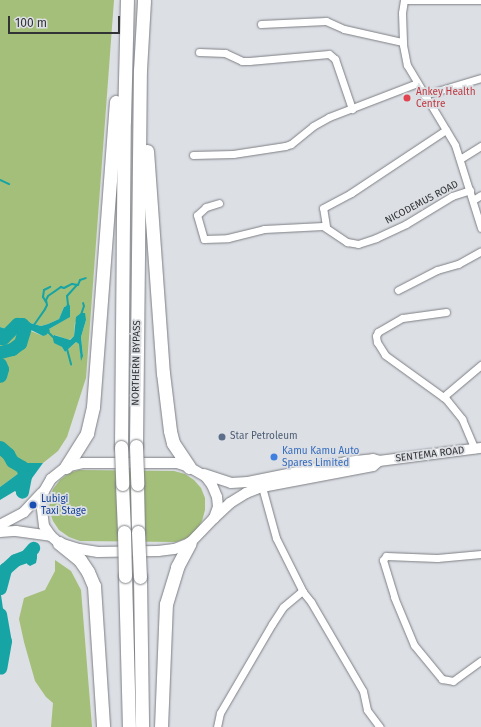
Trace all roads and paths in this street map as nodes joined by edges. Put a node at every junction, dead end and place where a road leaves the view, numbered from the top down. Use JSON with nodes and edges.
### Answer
{"nodes":[{"id":1,"x":127,"y":0,"type":"edge"},
{"id":2,"x":144,"y":0,"type":"edge"},
{"id":3,"x":404,"y":0,"type":"edge"},
{"id":4,"x":481,"y":0,"type":"edge"},
{"id":5,"x":261,"y":24,"type":"dead end"},
{"id":6,"x":125,"y":31,"type":"junction"},
{"id":7,"x":402,"y":42,"type":"junction"},
{"id":8,"x":199,"y":52,"type":"dead end"},
{"id":9,"x":140,"y":70,"type":"junction"},
{"id":10,"x":481,"y":78,"type":"edge"},
{"id":11,"x":417,"y":83,"type":"junction"},
{"id":12,"x":424,"y":95,"type":"junction"},
{"id":13,"x":352,"y":109,"type":"junction"},
{"id":14,"x":446,"y":130,"type":"junction"},
{"id":15,"x":481,"y":146,"type":"edge"},
{"id":16,"x":193,"y":154,"type":"dead end"},
{"id":17,"x":460,"y":159,"type":"junction"},
{"id":18,"x":470,"y":190,"type":"junction"},
{"id":19,"x":481,"y":195,"type":"edge"},
{"id":20,"x":473,"y":200,"type":"junction"},
{"id":21,"x":219,"y":203,"type":"dead end"},
{"id":22,"x":326,"y":226,"type":"junction"},
{"id":23,"x":481,"y":228,"type":"edge"},
{"id":24,"x":481,"y":251,"type":"edge"},
{"id":25,"x":398,"y":290,"type":"dead end"},
{"id":26,"x":446,"y":312,"type":"dead end"},
{"id":27,"x":481,"y":365,"type":"edge"},
{"id":28,"x":443,"y":397,"type":"junction"},
{"id":29,"x":478,"y":449,"type":"edge"},
{"id":30,"x":379,"y":461,"type":"junction"},
{"id":31,"x":66,"y":467,"type":"junction"},
{"id":32,"x":194,"y":469,"type":"junction"},
{"id":33,"x":262,"y":487,"type":"junction"},
{"id":34,"x":44,"y":491,"type":"junction"},
{"id":35,"x":214,"y":518,"type":"junction"},
{"id":36,"x":0,"y":525,"type":"edge"},
{"id":37,"x":0,"y":532,"type":"edge"},
{"id":38,"x":55,"y":539,"type":"junction"},
{"id":39,"x":190,"y":543,"type":"junction"},
{"id":40,"x":481,"y":554,"type":"edge"},
{"id":41,"x":303,"y":592,"type":"junction"},
{"id":42,"x":481,"y":662,"type":"edge"},
{"id":43,"x":103,"y":727,"type":"edge"},
{"id":44,"x":129,"y":727,"type":"edge"},
{"id":45,"x":142,"y":727,"type":"edge"},
{"id":46,"x":161,"y":727,"type":"edge"},
{"id":47,"x":217,"y":727,"type":"edge"},
{"id":48,"x":380,"y":727,"type":"edge"}],
"edges":[{"from":1,"to":6,"type":"highway","name":"NORTHERN BYPASS"},
{"from":2,"to":9,"type":"highway","name":"NORTHERN BYPASS"},
{"from":3,"to":4,"type":"street"},
{"from":3,"to":7,"type":"street"},
{"from":5,"to":7,"type":"street"},
{"from":6,"to":31,"type":"highway"},
{"from":6,"to":44,"type":"highway","name":"NORTHERN BYPASS","bridge":true},
{"from":7,"to":11,"type":"street"},
{"from":8,"to":13,"type":"street"},
{"from":9,"to":32,"type":"highway"},
{"from":9,"to":45,"type":"highway","name":"NORTHERN BYPASS","bridge":true},
{"from":10,"to":12,"type":"street"},
{"from":11,"to":12,"type":"street"},
{"from":11,"to":13,"type":"street"},
{"from":12,"to":14,"type":"street"},
{"from":13,"to":16,"type":"street"},
{"from":14,"to":17,"type":"street"},
{"from":14,"to":22,"type":"street"},
{"from":15,"to":17,"type":"street"},
{"from":17,"to":18,"type":"street"},
{"from":18,"to":20,"type":"street"},
{"from":18,"to":22,"type":"street","name":"NICODEMUS ROAD"},
{"from":19,"to":20,"type":"street"},
{"from":20,"to":23,"type":"street"},
{"from":21,"to":22,"type":"street"},
{"from":24,"to":25,"type":"street"},
{"from":26,"to":28,"type":"street"},
{"from":27,"to":28,"type":"street"},
{"from":28,"to":29,"type":"street"},
{"from":29,"to":30,"type":"main road","name":"SENTEMA ROAD"},
{"from":30,"to":32,"type":"main road","name":"SENTEMA ROAD"},
{"from":30,"to":33,"type":"main road","name":"SENTEMA ROAD"},
{"from":31,"to":32,"type":"main road","name":"SENTEMA ROAD"},
{"from":31,"to":34,"type":"main road"},
{"from":32,"to":35,"type":"main road"},
{"from":33,"to":35,"type":"main road","name":"SENTEMA ROAD"},
{"from":33,"to":41,"type":"street"},
{"from":34,"to":36,"type":"main road"},
{"from":34,"to":38,"type":"main road"},
{"from":35,"to":39,"type":"main road","name":"SENTEMA ROAD"},
{"from":37,"to":38,"type":"main road"},
{"from":38,"to":39,"type":"main road"},
{"from":38,"to":43,"type":"highway"},
{"from":39,"to":46,"type":"highway"},
{"from":40,"to":42,"type":"street"},
{"from":41,"to":47,"type":"street"},
{"from":41,"to":48,"type":"street"}]}
